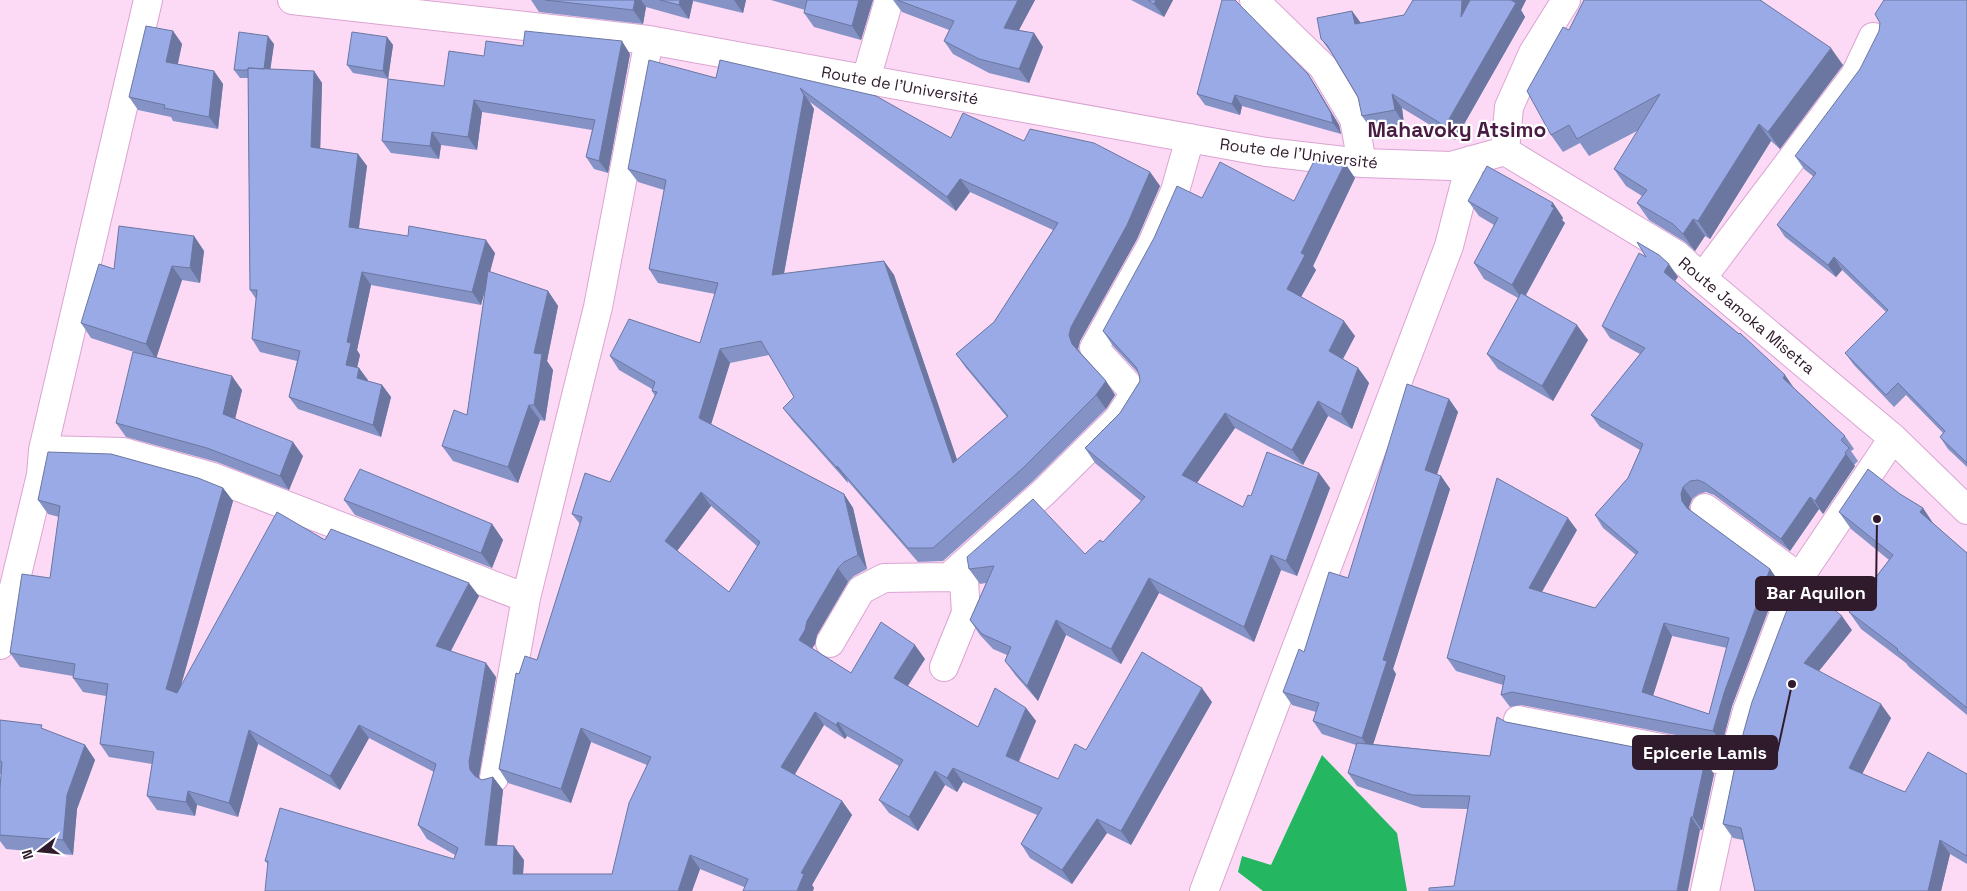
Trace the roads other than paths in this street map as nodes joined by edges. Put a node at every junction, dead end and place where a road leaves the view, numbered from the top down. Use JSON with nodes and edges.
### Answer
{"nodes":[{"id":1,"x":148,"y":0,"type":"edge"},
{"id":2,"x":292,"y":0,"type":"edge"},
{"id":3,"x":888,"y":0,"type":"edge"},
{"id":4,"x":1254,"y":0,"type":"edge"},
{"id":5,"x":1566,"y":0,"type":"edge"},
{"id":6,"x":1873,"y":38,"type":"edge"},
{"id":7,"x":649,"y":40,"type":"junction"},
{"id":8,"x":866,"y":79,"type":"junction"},
{"id":9,"x":1190,"y":138,"type":"junction"},
{"id":10,"x":1505,"y":151,"type":"junction"},
{"id":11,"x":1471,"y":160,"type":"junction"},
{"id":12,"x":1362,"y":163,"type":"junction"},
{"id":13,"x":1702,"y":278,"type":"junction"},
{"id":14,"x":1893,"y":438,"type":"junction"},
{"id":15,"x":44,"y":450,"type":"junction"},
{"id":16,"x":1966,"y":507,"type":"edge"},
{"id":17,"x":1705,"y":508,"type":"dead end"},
{"id":18,"x":1799,"y":577,"type":"junction"},
{"id":19,"x":948,"y":578,"type":"junction"},
{"id":20,"x":526,"y":598,"type":"junction"},
{"id":21,"x":830,"y":643,"type":"dead end"},
{"id":22,"x":0,"y":645,"type":"edge"},
{"id":23,"x":944,"y":667,"type":"dead end"},
{"id":24,"x":1518,"y":720,"type":"dead end"},
{"id":25,"x":1734,"y":762,"type":"junction"},
{"id":26,"x":494,"y":778,"type":"edge"},
{"id":27,"x":1204,"y":891,"type":"edge"},
{"id":28,"x":1705,"y":891,"type":"edge"}],
"edges":[{"from":1,"to":15,"type":"street"},
{"from":2,"to":7,"type":"street","name":"Route de l'Université"},
{"from":3,"to":8,"type":"street"},
{"from":4,"to":12,"type":"street"},
{"from":5,"to":10,"type":"street"},
{"from":6,"to":13,"type":"street"},
{"from":7,"to":8,"type":"street","name":"Route de l'Université"},
{"from":7,"to":20,"type":"street"},
{"from":8,"to":9,"type":"street","name":"Route de l'Université"},
{"from":9,"to":12,"type":"street","name":"Route de l'Université"},
{"from":9,"to":19,"type":"street"},
{"from":10,"to":11,"type":"street","name":"Route de l'Université"},
{"from":10,"to":13,"type":"street","name":"Route Jamoka Misetra"},
{"from":11,"to":12,"type":"street","name":"Route de l'Université"},
{"from":11,"to":27,"type":"street"},
{"from":13,"to":14,"type":"street","name":"Route Jamoka Misetra"},
{"from":14,"to":16,"type":"street","name":"Route Jamoka Misetra"},
{"from":14,"to":18,"type":"street"},
{"from":15,"to":20,"type":"street"},
{"from":15,"to":22,"type":"street"},
{"from":17,"to":18,"type":"street"},
{"from":18,"to":25,"type":"street"},
{"from":19,"to":21,"type":"street"},
{"from":19,"to":23,"type":"street"},
{"from":20,"to":26,"type":"street"},
{"from":24,"to":25,"type":"street"},
{"from":25,"to":28,"type":"street"}]}
